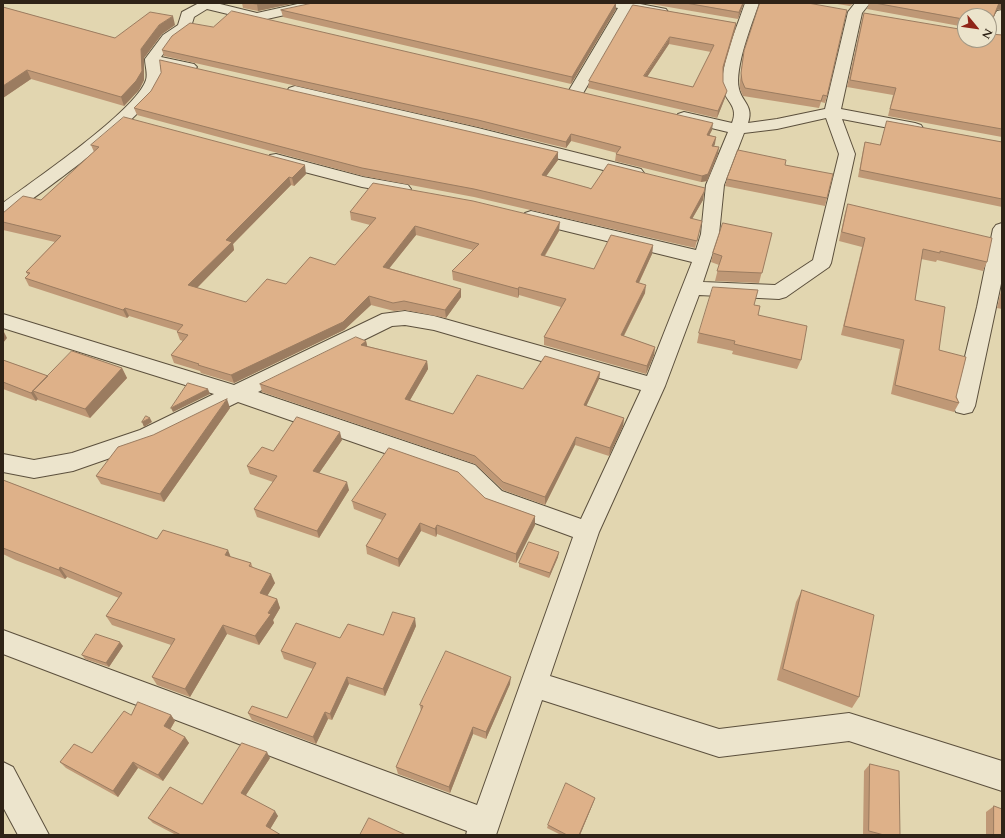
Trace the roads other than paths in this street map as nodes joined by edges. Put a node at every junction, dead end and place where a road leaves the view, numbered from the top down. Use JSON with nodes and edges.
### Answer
{"nodes":[{"id":1,"x":353,"y":3,"type":"edge"},
{"id":2,"x":612,"y":3,"type":"edge"},
{"id":3,"x":752,"y":3,"type":"edge"},
{"id":4,"x":207,"y":4,"type":"edge"},
{"id":5,"x":627,"y":4,"type":"edge"},
{"id":6,"x":853,"y":9,"type":"edge"},
{"id":7,"x":674,"y":14,"type":"edge"},
{"id":8,"x":1002,"y":14,"type":"edge"},
{"id":9,"x":871,"y":15,"type":"edge"},
{"id":10,"x":258,"y":17,"type":"junction"},
{"id":11,"x":729,"y":24,"type":"edge"},
{"id":12,"x":289,"y":25,"type":"edge"},
{"id":13,"x":745,"y":26,"type":"junction"},
{"id":14,"x":997,"y":31,"type":"edge"},
{"id":15,"x":152,"y":59,"type":"junction"},
{"id":16,"x":206,"y":71,"type":"edge"},
{"id":17,"x":561,"y":88,"type":"edge"},
{"id":18,"x":284,"y":89,"type":"edge"},
{"id":19,"x":576,"y":92,"type":"junction"},
{"id":20,"x":592,"y":96,"type":"edge"},
{"id":21,"x":832,"y":112,"type":"junction"},
{"id":22,"x":668,"y":114,"type":"edge"},
{"id":23,"x":122,"y":118,"type":"junction"},
{"id":24,"x":145,"y":124,"type":"edge"},
{"id":25,"x":738,"y":129,"type":"junction"},
{"id":26,"x":932,"y":131,"type":"edge"},
{"id":27,"x":261,"y":155,"type":"edge"},
{"id":28,"x":652,"y":177,"type":"edge"},
{"id":29,"x":422,"y":193,"type":"edge"},
{"id":30,"x":3,"y":212,"type":"edge"},
{"id":31,"x":512,"y":212,"type":"edge"},
{"id":32,"x":1002,"y":229,"type":"edge"},
{"id":33,"x":703,"y":258,"type":"junction"},
{"id":34,"x":691,"y":288,"type":"junction"},
{"id":35,"x":994,"y":309,"type":"edge"},
{"id":36,"x":3,"y":321,"type":"edge"},
{"id":37,"x":654,"y":386,"type":"junction"},
{"id":38,"x":236,"y":393,"type":"junction"},
{"id":39,"x":964,"y":406,"type":"dead end"},
{"id":40,"x":3,"y":464,"type":"edge"},
{"id":41,"x":587,"y":532,"type":"junction"},
{"id":42,"x":3,"y":642,"type":"edge"},
{"id":43,"x":533,"y":684,"type":"junction"},
{"id":44,"x":1002,"y":776,"type":"edge"},
{"id":45,"x":3,"y":777,"type":"edge"},
{"id":46,"x":483,"y":829,"type":"edge"},
{"id":47,"x":34,"y":835,"type":"edge"}],
"edges":[{"from":1,"to":10,"type":"street"},
{"from":2,"to":5,"type":"street"},
{"from":3,"to":13,"type":"street"},
{"from":4,"to":10,"type":"street"},
{"from":4,"to":15,"type":"street"},
{"from":5,"to":7,"type":"street"},
{"from":5,"to":19,"type":"street"},
{"from":6,"to":9,"type":"street"},
{"from":6,"to":21,"type":"street"},
{"from":8,"to":14,"type":"street"},
{"from":10,"to":12,"type":"street"},
{"from":11,"to":13,"type":"street"},
{"from":13,"to":25,"type":"street"},
{"from":15,"to":16,"type":"street"},
{"from":15,"to":23,"type":"street"},
{"from":17,"to":19,"type":"street"},
{"from":18,"to":28,"type":"street"},
{"from":19,"to":20,"type":"street"},
{"from":21,"to":25,"type":"street"},
{"from":21,"to":26,"type":"street"},
{"from":21,"to":34,"type":"street"},
{"from":22,"to":25,"type":"street"},
{"from":23,"to":24,"type":"street"},
{"from":23,"to":30,"type":"street"},
{"from":25,"to":33,"type":"street"},
{"from":27,"to":29,"type":"street"},
{"from":31,"to":33,"type":"street"},
{"from":32,"to":35,"type":"street"},
{"from":33,"to":34,"type":"street"},
{"from":34,"to":37,"type":"street"},
{"from":35,"to":39,"type":"street"},
{"from":36,"to":38,"type":"street"},
{"from":37,"to":38,"type":"street"},
{"from":37,"to":41,"type":"street"},
{"from":38,"to":40,"type":"street"},
{"from":38,"to":41,"type":"street"},
{"from":41,"to":43,"type":"street"},
{"from":42,"to":46,"type":"street"},
{"from":43,"to":44,"type":"street"},
{"from":43,"to":46,"type":"street"},
{"from":45,"to":47,"type":"street"}]}
